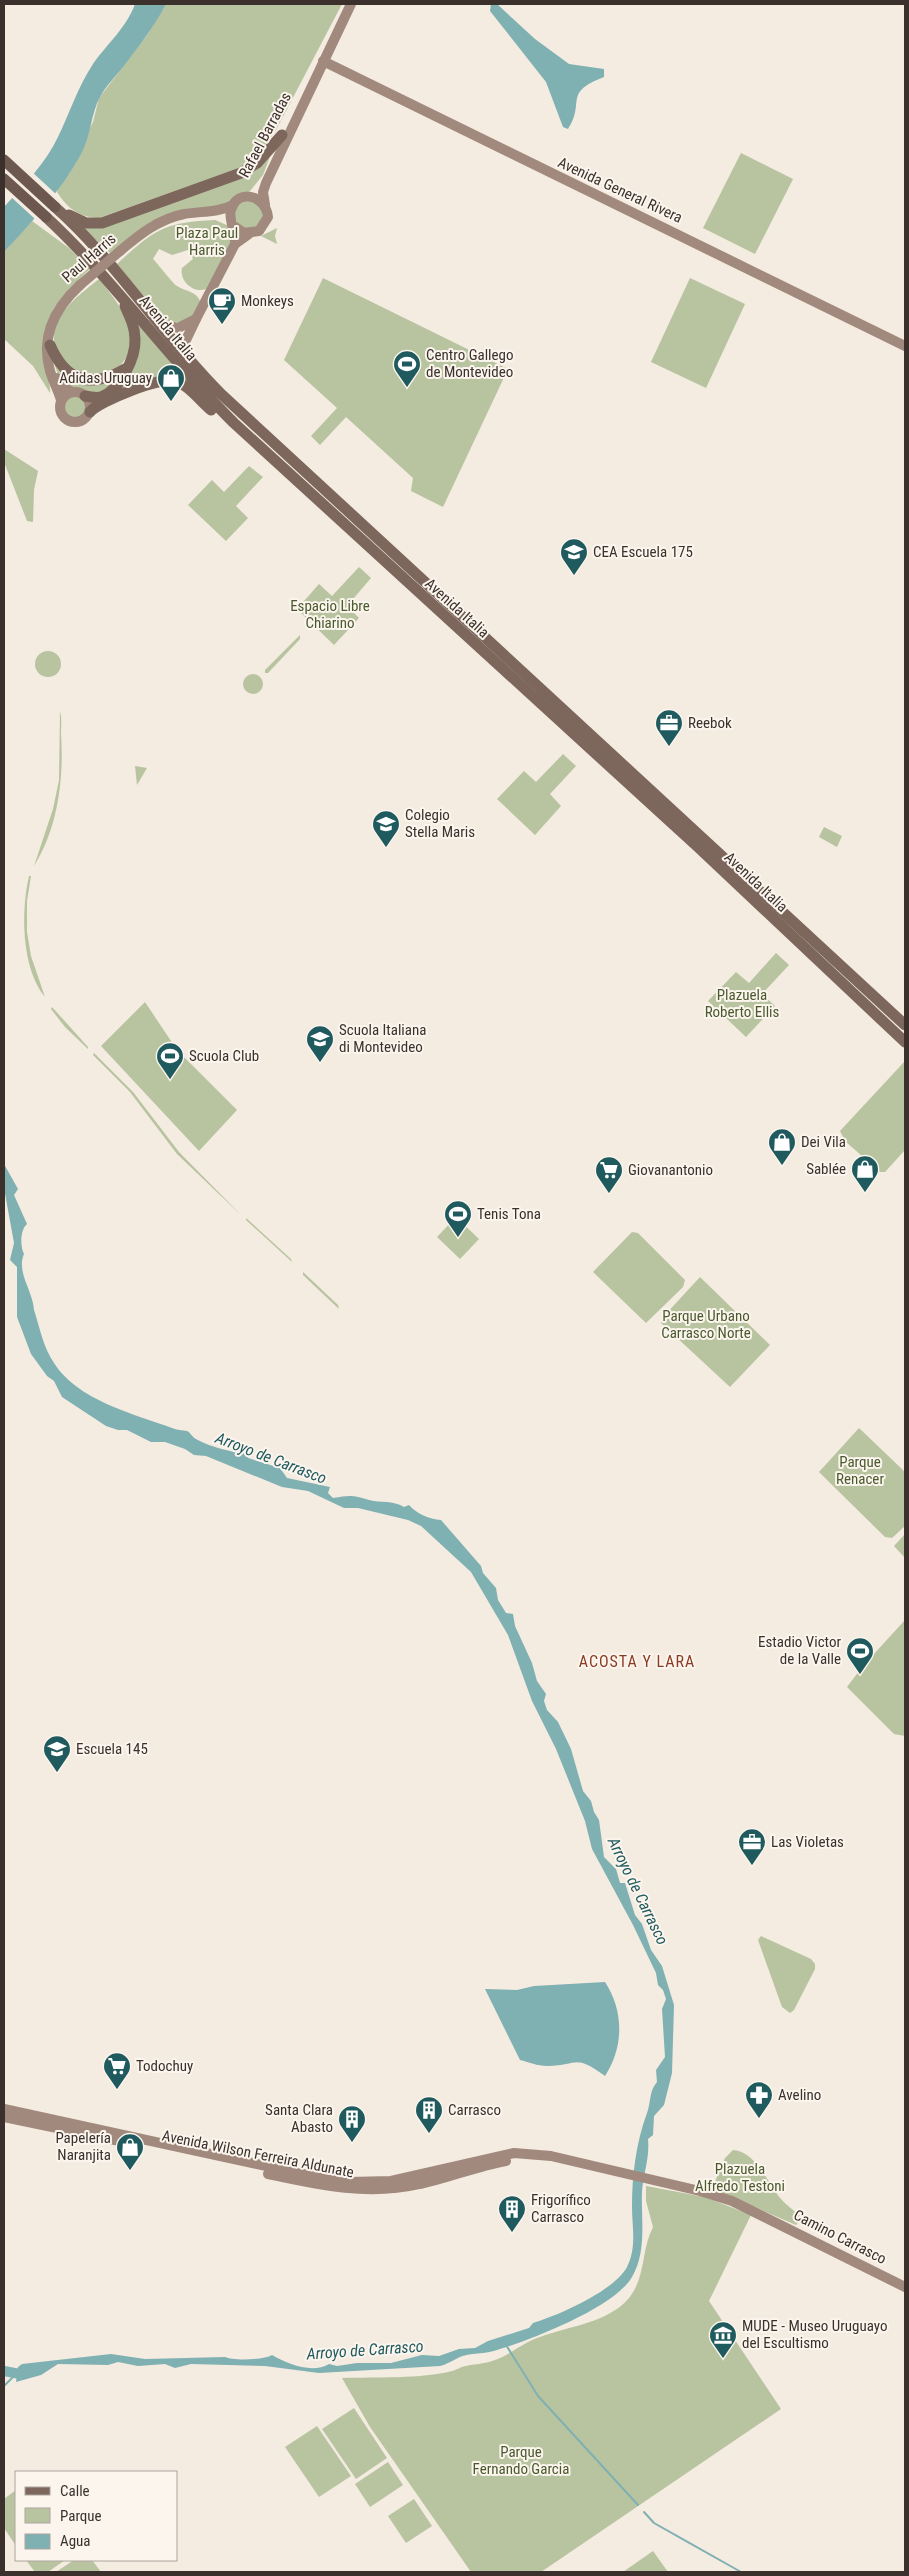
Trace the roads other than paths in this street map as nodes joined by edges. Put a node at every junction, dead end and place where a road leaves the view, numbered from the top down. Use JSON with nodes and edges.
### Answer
{"nodes":[{"id":1,"x":351,"y":4,"type":"edge"},
{"id":2,"x":323,"y":61,"type":"junction"},
{"id":3,"x":310,"y":86,"type":"junction"},
{"id":4,"x":282,"y":135,"type":"junction"},
{"id":5,"x":4,"y":160,"type":"edge"},
{"id":6,"x":5,"y":180,"type":"edge"},
{"id":7,"x":244,"y":197,"type":"junction"},
{"id":8,"x":233,"y":205,"type":"junction"},
{"id":9,"x":265,"y":205,"type":"junction"},
{"id":10,"x":55,"y":207,"type":"junction"},
{"id":11,"x":46,"y":217,"type":"joint"},
{"id":12,"x":233,"y":224,"type":"junction"},
{"id":13,"x":249,"y":234,"type":"junction"},
{"id":14,"x":234,"y":244,"type":"junction"},
{"id":15,"x":122,"y":252,"type":"junction"},
{"id":16,"x":82,"y":285,"type":"junction"},
{"id":17,"x":122,"y":295,"type":"junction"},
{"id":18,"x":196,"y":319,"type":"junction"},
{"id":19,"x":159,"y":324,"type":"junction"},
{"id":20,"x":178,"y":328,"type":"junction"},
{"id":21,"x":187,"y":338,"type":"junction"},
{"id":22,"x":50,"y":345,"type":"junction"},
{"id":23,"x":905,"y":346,"type":"edge"},
{"id":24,"x":187,"y":358,"type":"junction"},
{"id":25,"x":126,"y":368,"type":"junction"},
{"id":26,"x":72,"y":392,"type":"junction"},
{"id":27,"x":85,"y":396,"type":"junction"},
{"id":28,"x":61,"y":400,"type":"junction"},
{"id":29,"x":90,"y":412,"type":"junction"},
{"id":30,"x":234,"y":423,"type":"junction"},
{"id":31,"x":905,"y":1025,"type":"edge"},
{"id":32,"x":905,"y":1042,"type":"edge"},
{"id":33,"x":4,"y":2109,"type":"edge"},
{"id":34,"x":4,"y":2117,"type":"edge"},
{"id":35,"x":536,"y":2155,"type":"junction"},
{"id":36,"x":618,"y":2171,"type":"joint"},
{"id":37,"x":905,"y":2287,"type":"edge"}],
"edges":[{"from":1,"to":2,"type":"main road","name":"Rafael Barradas"},
{"from":2,"to":3,"type":"main road","name":"Rafael Barradas"},
{"from":2,"to":23,"type":"main road","name":"Avenida General Rivera"},
{"from":3,"to":4,"type":"main road","name":"Rafael Barradas"},
{"from":3,"to":9,"type":"main road","name":"Rafael Barradas"},
{"from":4,"to":7,"type":"main road","name":"Rafael Barradas"},
{"from":4,"to":10,"type":"main road"},
{"from":5,"to":10,"type":"highway","name":"Avenida Italia"},
{"from":6,"to":11,"type":"highway","name":"Avenida Italia"},
{"from":7,"to":8,"type":"main road","name":"Rafael Barradas"},
{"from":7,"to":9,"type":"main road","name":"Rafael Barradas"},
{"from":8,"to":12,"type":"main road","name":"Rafael Barradas"},
{"from":8,"to":15,"type":"main road","name":"Paul Harris"},
{"from":9,"to":13,"type":"main road","name":"Rafael Barradas"},
{"from":10,"to":19,"type":"main road","name":"Avenida Italia"},
{"from":11,"to":17,"type":"main road","name":"Avenida Italia"},
{"from":12,"to":13,"type":"main road"},
{"from":12,"to":14,"type":"main road","name":"Rafael Barradas"},
{"from":12,"to":15,"type":"main road","name":"Paul Harris"},
{"from":13,"to":14,"type":"main road","name":"Rafael Barradas"},
{"from":14,"to":18,"type":"main road","name":"Rafael Barradas"},
{"from":15,"to":16,"type":"main road","name":"Paul Harris","bridge":true},
{"from":16,"to":22,"type":"main road","name":"Paul Harris"},
{"from":16,"to":28,"type":"main road","name":"Paul Harris"},
{"from":17,"to":25,"type":"main road"},
{"from":17,"to":30,"type":"main road","name":"Avenida Italia"},
{"from":18,"to":20,"type":"main road"},
{"from":18,"to":21,"type":"main road","name":"Rafael Barradas"},
{"from":19,"to":20,"type":"main road"},
{"from":19,"to":24,"type":"main road","name":"Avenida Italia"},
{"from":20,"to":21,"type":"main road"},
{"from":21,"to":24,"type":"main road","name":"Rafael Barradas"},
{"from":22,"to":25,"type":"main road"},
{"from":22,"to":26,"type":"main road","name":"Paul Harris"},
{"from":24,"to":31,"type":"main road","name":"Avenida Italia"},
{"from":25,"to":27,"type":"main road"},
{"from":26,"to":27,"type":"main road"},
{"from":26,"to":28,"type":"main road"},
{"from":27,"to":29,"type":"main road"},
{"from":28,"to":29,"type":"main road"},
{"from":29,"to":30,"type":"main road"},
{"from":30,"to":32,"type":"main road","name":"Avenida Italia"},
{"from":33,"to":35,"type":"main road","name":"Avenida Wilson Ferreira Aldunate"},
{"from":34,"to":35,"type":"main road","name":"Avenida Wilson Ferreira Aldunate"},
{"from":35,"to":36,"type":"main road","name":"Avenida Wilson Ferreira Aldunate"},
{"from":36,"to":37,"type":"main road","name":"Camino Carrasco"}]}
